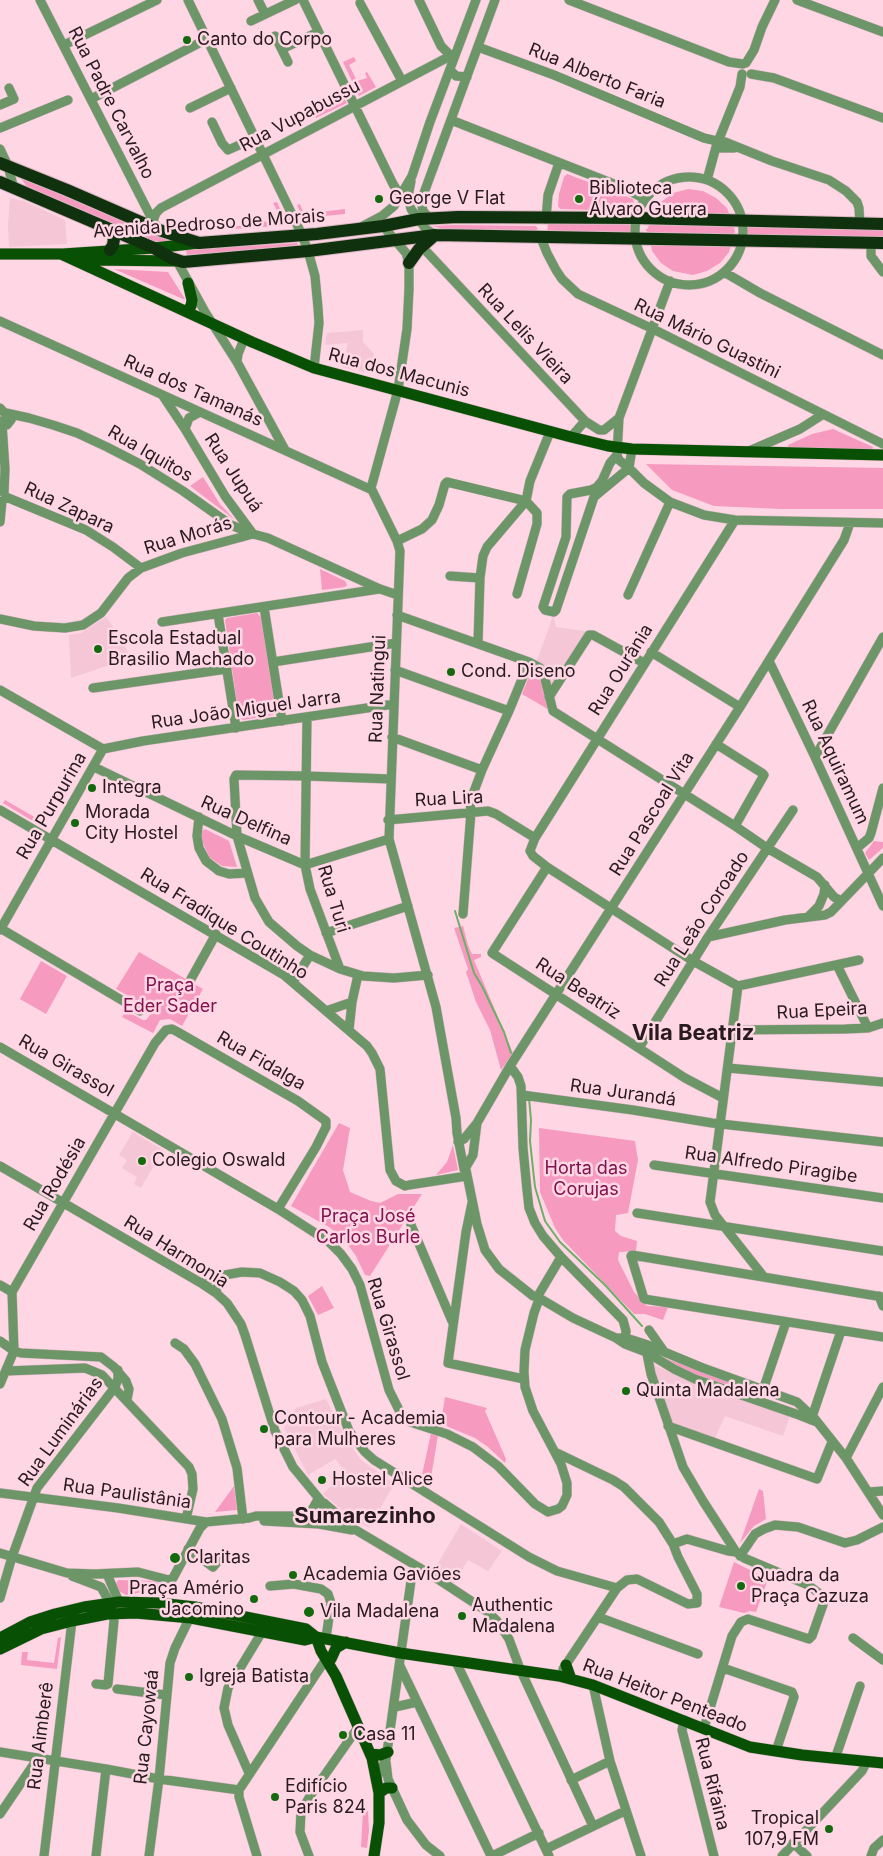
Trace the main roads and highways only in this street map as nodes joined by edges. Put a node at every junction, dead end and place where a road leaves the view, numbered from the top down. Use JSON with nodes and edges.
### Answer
{"nodes":[{"id":1,"x":4,"y":165,"type":"edge"},
{"id":2,"x":0,"y":182,"type":"edge"},
{"id":3,"x":546,"y":219,"type":"junction"},
{"id":4,"x":883,"y":224,"type":"edge"},
{"id":5,"x":110,"y":230,"type":"junction"},
{"id":6,"x":435,"y":236,"type":"junction"},
{"id":7,"x":474,"y":236,"type":"junction"},
{"id":8,"x":199,"y":243,"type":"junction"},
{"id":9,"x":877,"y":243,"type":"edge"},
{"id":10,"x":154,"y":248,"type":"junction"},
{"id":11,"x":110,"y":250,"type":"junction"},
{"id":12,"x":0,"y":254,"type":"edge"},
{"id":13,"x":62,"y":254,"type":"junction"},
{"id":14,"x":177,"y":261,"type":"junction"},
{"id":15,"x":409,"y":263,"type":"road end"},
{"id":16,"x":188,"y":283,"type":"road end"},
{"id":17,"x":186,"y":311,"type":"junction"},
{"id":18,"x":883,"y":455,"type":"edge"},
{"id":19,"x":114,"y":1606,"type":"junction"},
{"id":20,"x":193,"y":1612,"type":"junction"},
{"id":21,"x":0,"y":1638,"type":"edge"},
{"id":22,"x":321,"y":1638,"type":"junction"},
{"id":23,"x":346,"y":1642,"type":"junction"},
{"id":24,"x":0,"y":1649,"type":"edge"},
{"id":25,"x":328,"y":1659,"type":"junction"},
{"id":26,"x":566,"y":1665,"type":"road end"},
{"id":27,"x":571,"y":1679,"type":"junction"},
{"id":28,"x":371,"y":1754,"type":"junction"},
{"id":29,"x":387,"y":1756,"type":"road end"},
{"id":30,"x":883,"y":1763,"type":"edge"},
{"id":31,"x":392,"y":1788,"type":"road end"},
{"id":32,"x":379,"y":1793,"type":"junction"},
{"id":33,"x":374,"y":1856,"type":"edge"}],
"edges":[{"from":1,"to":8,"type":"highway"},
{"from":2,"to":5,"type":"highway"},
{"from":3,"to":4,"type":"highway"},
{"from":3,"to":7,"type":"highway"},
{"from":3,"to":8,"type":"highway","name":"Avenida Pedroso de Morais"},
{"from":5,"to":10,"type":"highway"},
{"from":5,"to":11,"type":"highway"},
{"from":6,"to":7,"type":"highway"},
{"from":6,"to":14,"type":"highway","name":"Avenida Pedroso de Morais"},
{"from":6,"to":15,"type":"highway"},
{"from":7,"to":9,"type":"highway"},
{"from":8,"to":10,"type":"main road","name":"Avenida Pedroso de Morais"},
{"from":10,"to":11,"type":"main road","name":"Avenida Pedroso de Morais"},
{"from":10,"to":14,"type":"highway"},
{"from":11,"to":13,"type":"main road","name":"Avenida Pedroso de Morais"},
{"from":12,"to":13,"type":"main road","name":"Avenida Pedroso de Morais"},
{"from":13,"to":14,"type":"main road","name":"Avenida Pedroso de Morais"},
{"from":13,"to":17,"type":"main road","name":"Rua dos Macunis"},
{"from":16,"to":17,"type":"main road"},
{"from":17,"to":18,"type":"main road","name":"Rua dos Macunis"},
{"from":19,"to":20,"type":"main road","name":"Rua Heitor Penteado"},
{"from":19,"to":21,"type":"main road","name":"Rua Heitor Penteado"},
{"from":19,"to":24,"type":"main road","name":"Rua Heitor Penteado"},
{"from":20,"to":22,"type":"main road","name":"Rua Heitor Penteado"},
{"from":20,"to":22,"type":"main road","name":"Rua Heitor Penteado"},
{"from":22,"to":23,"type":"main road","name":"Rua Heitor Penteado"},
{"from":22,"to":25,"type":"main road"},
{"from":23,"to":25,"type":"main road"},
{"from":23,"to":27,"type":"main road","name":"Rua Heitor Penteado"},
{"from":25,"to":28,"type":"main road"},
{"from":26,"to":27,"type":"main road"},
{"from":27,"to":30,"type":"main road","name":"Rua Heitor Penteado"},
{"from":28,"to":29,"type":"main road"},
{"from":28,"to":32,"type":"main road"},
{"from":31,"to":32,"type":"main road"},
{"from":32,"to":33,"type":"main road"}]}
